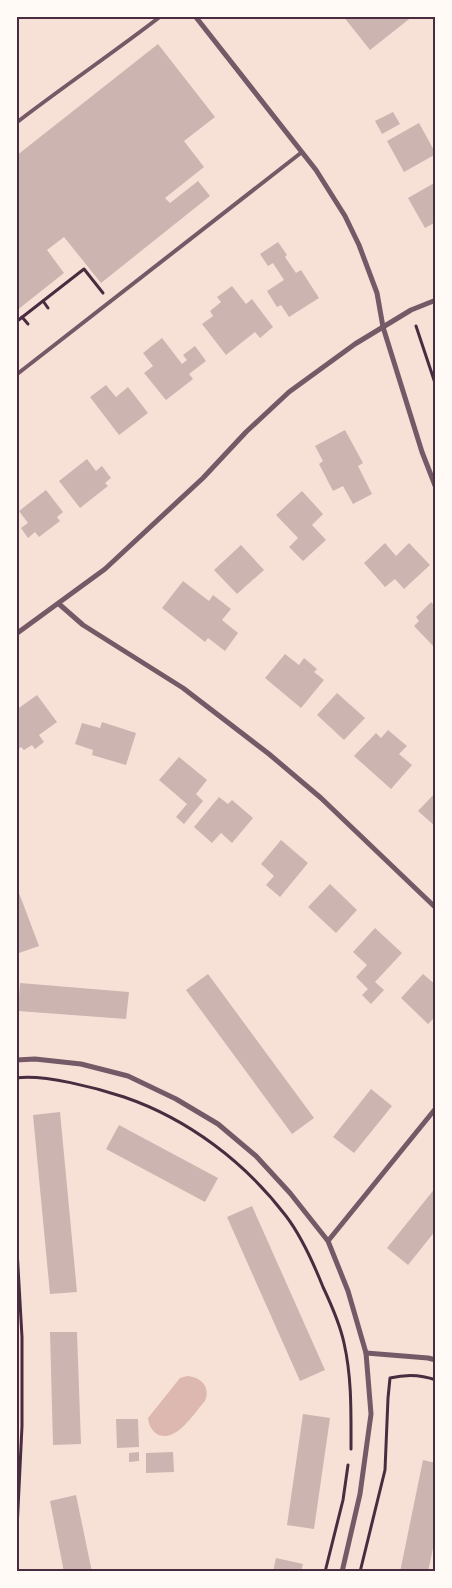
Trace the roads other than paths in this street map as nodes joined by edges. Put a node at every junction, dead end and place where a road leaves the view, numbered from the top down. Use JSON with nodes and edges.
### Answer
{"nodes":[{"id":1,"x":161,"y":16,"type":"edge"},
{"id":2,"x":196,"y":16,"type":"edge"},
{"id":3,"x":16,"y":123,"type":"edge"},
{"id":4,"x":302,"y":152,"type":"junction"},
{"id":5,"x":436,"y":300,"type":"edge"},
{"id":6,"x":383,"y":327,"type":"junction"},
{"id":7,"x":16,"y":375,"type":"edge"},
{"id":8,"x":436,"y":488,"type":"edge"},
{"id":9,"x":58,"y":604,"type":"junction"},
{"id":10,"x":16,"y":634,"type":"edge"},
{"id":11,"x":436,"y":908,"type":"edge"},
{"id":12,"x":16,"y":1060,"type":"edge"},
{"id":13,"x":436,"y":1108,"type":"edge"},
{"id":14,"x":328,"y":1241,"type":"junction"},
{"id":15,"x":366,"y":1353,"type":"junction"},
{"id":16,"x":436,"y":1360,"type":"edge"},
{"id":17,"x":342,"y":1572,"type":"edge"}],
"edges":[{"from":1,"to":3,"type":"lane"},
{"from":2,"to":4,"type":"street"},
{"from":4,"to":6,"type":"street"},
{"from":4,"to":7,"type":"lane"},
{"from":5,"to":6,"type":"street"},
{"from":6,"to":8,"type":"street"},
{"from":6,"to":9,"type":"street"},
{"from":9,"to":10,"type":"street"},
{"from":9,"to":11,"type":"street"},
{"from":12,"to":14,"type":"street"},
{"from":13,"to":14,"type":"street"},
{"from":14,"to":15,"type":"street"},
{"from":15,"to":16,"type":"street"},
{"from":15,"to":17,"type":"street"}]}
